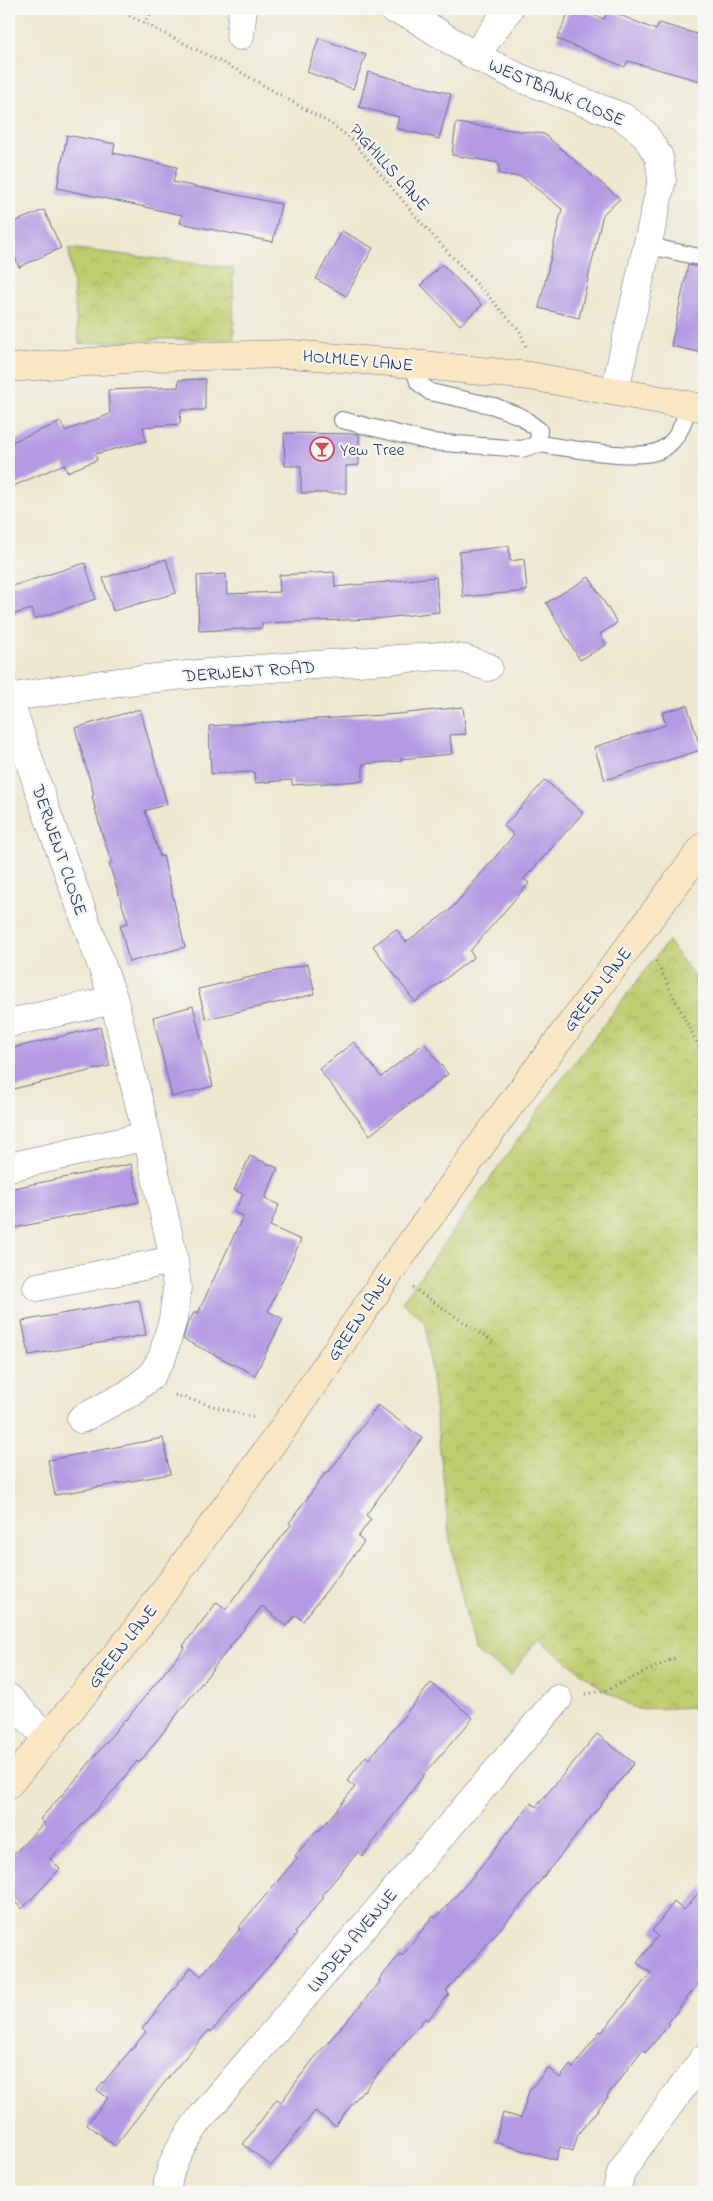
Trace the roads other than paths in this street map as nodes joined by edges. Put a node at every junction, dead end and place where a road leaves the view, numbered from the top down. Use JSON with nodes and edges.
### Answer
{"nodes":[{"id":1,"x":243,"y":9,"type":"edge"},
{"id":2,"x":393,"y":9,"type":"edge"},
{"id":3,"x":509,"y":9,"type":"edge"},
{"id":4,"x":240,"y":36,"type":"dead end"},
{"id":5,"x":475,"y":56,"type":"junction"},
{"id":6,"x":649,"y":246,"type":"junction"},
{"id":7,"x":704,"y":258,"type":"edge"},
{"id":8,"x":413,"y":364,"type":"junction"},
{"id":9,"x":9,"y":368,"type":"edge"},
{"id":10,"x":615,"y":390,"type":"junction"},
{"id":11,"x":697,"y":407,"type":"edge"},
{"id":12,"x":342,"y":420,"type":"dead end"},
{"id":13,"x":538,"y":444,"type":"junction"},
{"id":14,"x":488,"y":667,"type":"dead end"},
{"id":15,"x":9,"y":699,"type":"edge"},
{"id":16,"x":704,"y":846,"type":"edge"},
{"id":17,"x":114,"y":1000,"type":"junction"},
{"id":18,"x":9,"y":1023,"type":"edge"},
{"id":19,"x":147,"y":1136,"type":"junction"},
{"id":20,"x":9,"y":1166,"type":"edge"},
{"id":21,"x":174,"y":1260,"type":"junction"},
{"id":22,"x":37,"y":1287,"type":"dead end"},
{"id":23,"x":82,"y":1419,"type":"dead end"},
{"id":24,"x":9,"y":1698,"type":"edge"},
{"id":25,"x":558,"y":1699,"type":"road end"},
{"id":26,"x":48,"y":1739,"type":"junction"},
{"id":27,"x":9,"y":1784,"type":"edge"},
{"id":28,"x":704,"y":2058,"type":"edge"},
{"id":29,"x":167,"y":2192,"type":"edge"},
{"id":30,"x":616,"y":2192,"type":"edge"}],
"edges":[{"from":1,"to":4,"type":"street"},
{"from":2,"to":5,"type":"street","name":"WESTBANK CLOSE"},
{"from":3,"to":5,"type":"street"},
{"from":5,"to":6,"type":"street","name":"WESTBANK CLOSE"},
{"from":6,"to":7,"type":"lane"},
{"from":6,"to":10,"type":"street","name":"WESTBANK CLOSE"},
{"from":8,"to":9,"type":"main road","name":"HOLMLEY LANE"},
{"from":8,"to":10,"type":"main road","name":"HOLMLEY LANE"},
{"from":8,"to":13,"type":"lane"},
{"from":10,"to":11,"type":"main road","name":"HOLMLEY LANE"},
{"from":11,"to":13,"type":"lane"},
{"from":12,"to":13,"type":"lane"},
{"from":14,"to":15,"type":"street","name":"DERWENT ROAD"},
{"from":15,"to":17,"type":"street","name":"DERWENT CLOSE"},
{"from":16,"to":26,"type":"main road","name":"GREEN LANE"},
{"from":17,"to":18,"type":"street"},
{"from":17,"to":19,"type":"street","name":"DERWENT CLOSE"},
{"from":19,"to":20,"type":"street"},
{"from":19,"to":21,"type":"street","name":"DERWENT CLOSE"},
{"from":21,"to":22,"type":"street"},
{"from":21,"to":23,"type":"street","name":"DERWENT CLOSE"},
{"from":24,"to":26,"type":"street"},
{"from":25,"to":29,"type":"street","name":"LINDEN AVENUE"},
{"from":26,"to":27,"type":"main road","name":"GREEN LANE"},
{"from":28,"to":30,"type":"street"}]}
